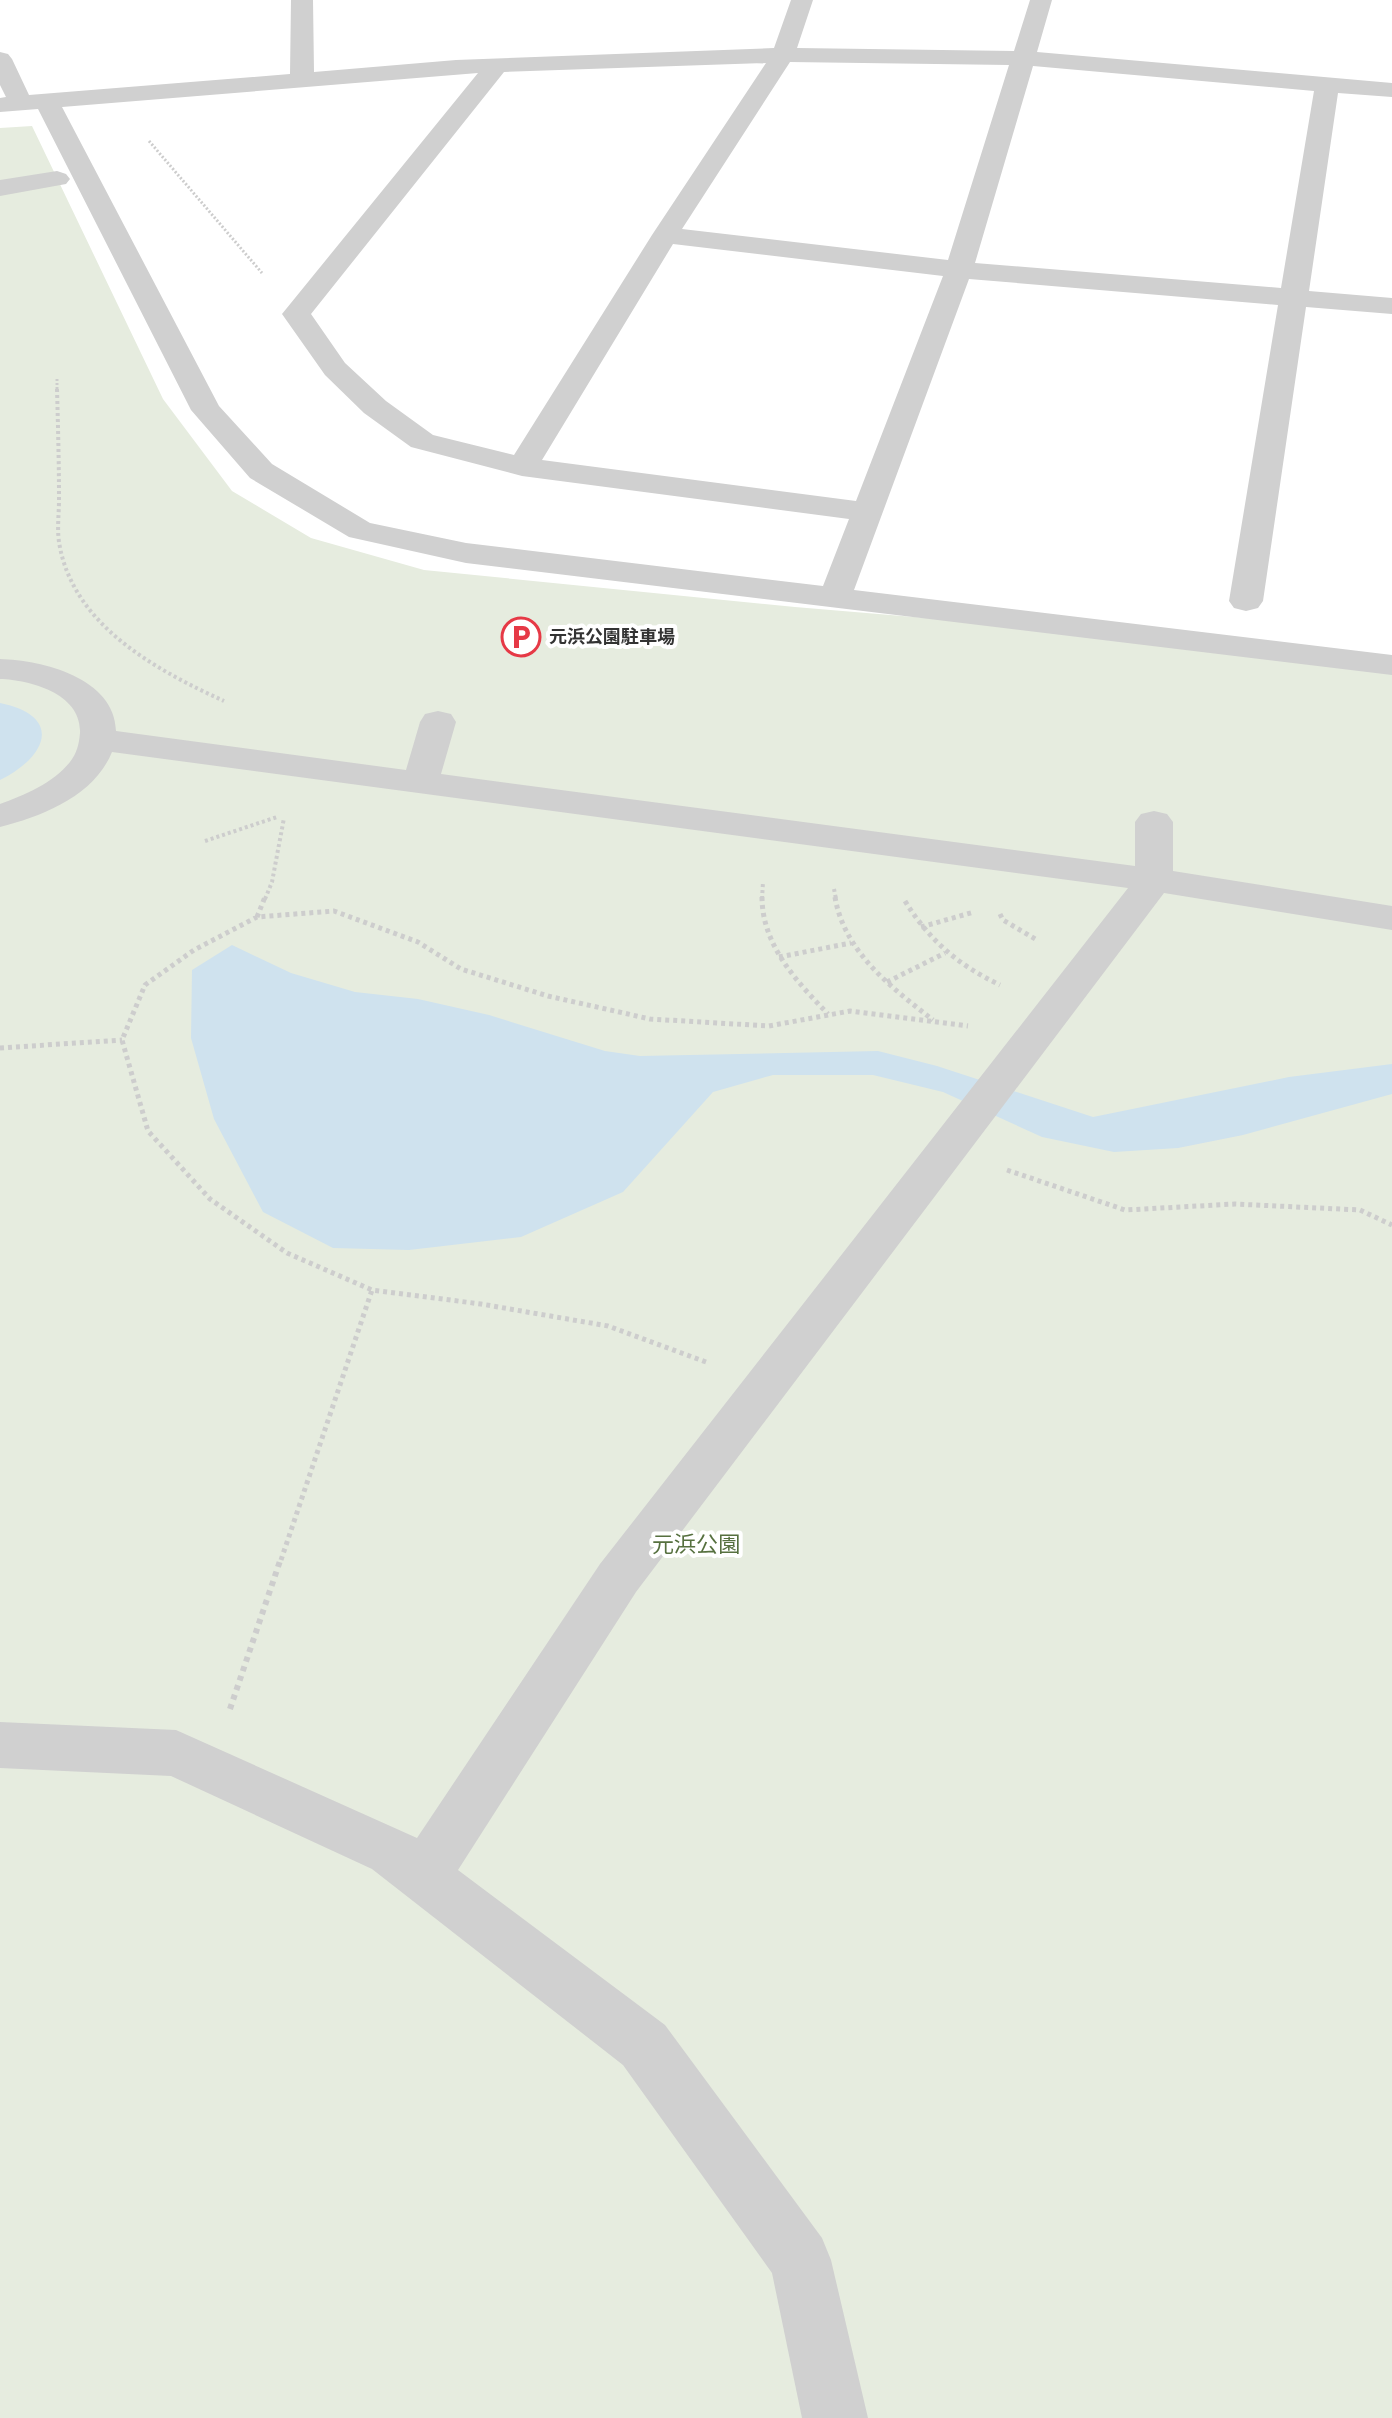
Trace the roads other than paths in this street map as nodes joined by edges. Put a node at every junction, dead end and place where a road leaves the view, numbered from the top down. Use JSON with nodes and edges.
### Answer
{"nodes":[{"id":1,"x":302,"y":0,"type":"edge"},
{"id":2,"x":802,"y":0,"type":"edge"},
{"id":3,"x":1041,"y":0,"type":"edge"},
{"id":4,"x":783,"y":55,"type":"junction"},
{"id":5,"x":1022,"y":58,"type":"junction"},
{"id":6,"x":0,"y":59,"type":"edge"},
{"id":7,"x":497,"y":66,"type":"junction"},
{"id":8,"x":302,"y":79,"type":"junction"},
{"id":9,"x":1327,"y":85,"type":"junction"},
{"id":10,"x":1392,"y":90,"type":"edge"},
{"id":11,"x":22,"y":102,"type":"edge"},
{"id":12,"x":57,"y":179,"type":"dead end"},
{"id":13,"x":0,"y":188,"type":"edge"},
{"id":14,"x":665,"y":235,"type":"junction"},
{"id":15,"x":959,"y":270,"type":"junction"},
{"id":16,"x":1292,"y":298,"type":"junction"},
{"id":17,"x":1392,"y":306,"type":"edge"},
{"id":18,"x":522,"y":467,"type":"junction"},
{"id":19,"x":868,"y":512,"type":"junction"},
{"id":20,"x":835,"y":597,"type":"junction"},
{"id":21,"x":1246,"y":601,"type":"dead end"},
{"id":22,"x":1392,"y":665,"type":"edge"},
{"id":23,"x":0,"y":669,"type":"edge"},
{"id":24,"x":438,"y":722,"type":"dead end"},
{"id":25,"x":100,"y":740,"type":"junction"},
{"id":26,"x":421,"y":782,"type":"junction"},
{"id":27,"x":0,"y":816,"type":"edge"},
{"id":28,"x":1154,"y":822,"type":"dead end"},
{"id":29,"x":1154,"y":880,"type":"junction"},
{"id":30,"x":1392,"y":918,"type":"edge"},
{"id":31,"x":0,"y":1745,"type":"edge"},
{"id":32,"x":423,"y":1876,"type":"junction"},
{"id":33,"x":835,"y":2418,"type":"edge"}],
"edges":[{"from":1,"to":8,"type":"street"},
{"from":2,"to":4,"type":"street"},
{"from":3,"to":5,"type":"street"},
{"from":4,"to":5,"type":"street"},
{"from":4,"to":7,"type":"street"},
{"from":4,"to":14,"type":"street"},
{"from":5,"to":9,"type":"street"},
{"from":5,"to":15,"type":"street"},
{"from":6,"to":11,"type":"street"},
{"from":7,"to":8,"type":"street"},
{"from":7,"to":18,"type":"street"},
{"from":8,"to":11,"type":"street"},
{"from":9,"to":10,"type":"street"},
{"from":9,"to":16,"type":"street"},
{"from":11,"to":20,"type":"street"},
{"from":12,"to":13,"type":"street"},
{"from":14,"to":15,"type":"street"},
{"from":14,"to":18,"type":"street"},
{"from":15,"to":16,"type":"street"},
{"from":15,"to":19,"type":"street"},
{"from":16,"to":17,"type":"street"},
{"from":16,"to":21,"type":"street"},
{"from":18,"to":19,"type":"street"},
{"from":19,"to":20,"type":"street"},
{"from":20,"to":22,"type":"street"},
{"from":23,"to":25,"type":"street"},
{"from":24,"to":26,"type":"street"},
{"from":25,"to":26,"type":"street"},
{"from":25,"to":27,"type":"street"},
{"from":26,"to":29,"type":"street"},
{"from":28,"to":29,"type":"street"},
{"from":29,"to":30,"type":"street"},
{"from":29,"to":32,"type":"street"},
{"from":31,"to":32,"type":"street"},
{"from":32,"to":33,"type":"street"}]}
